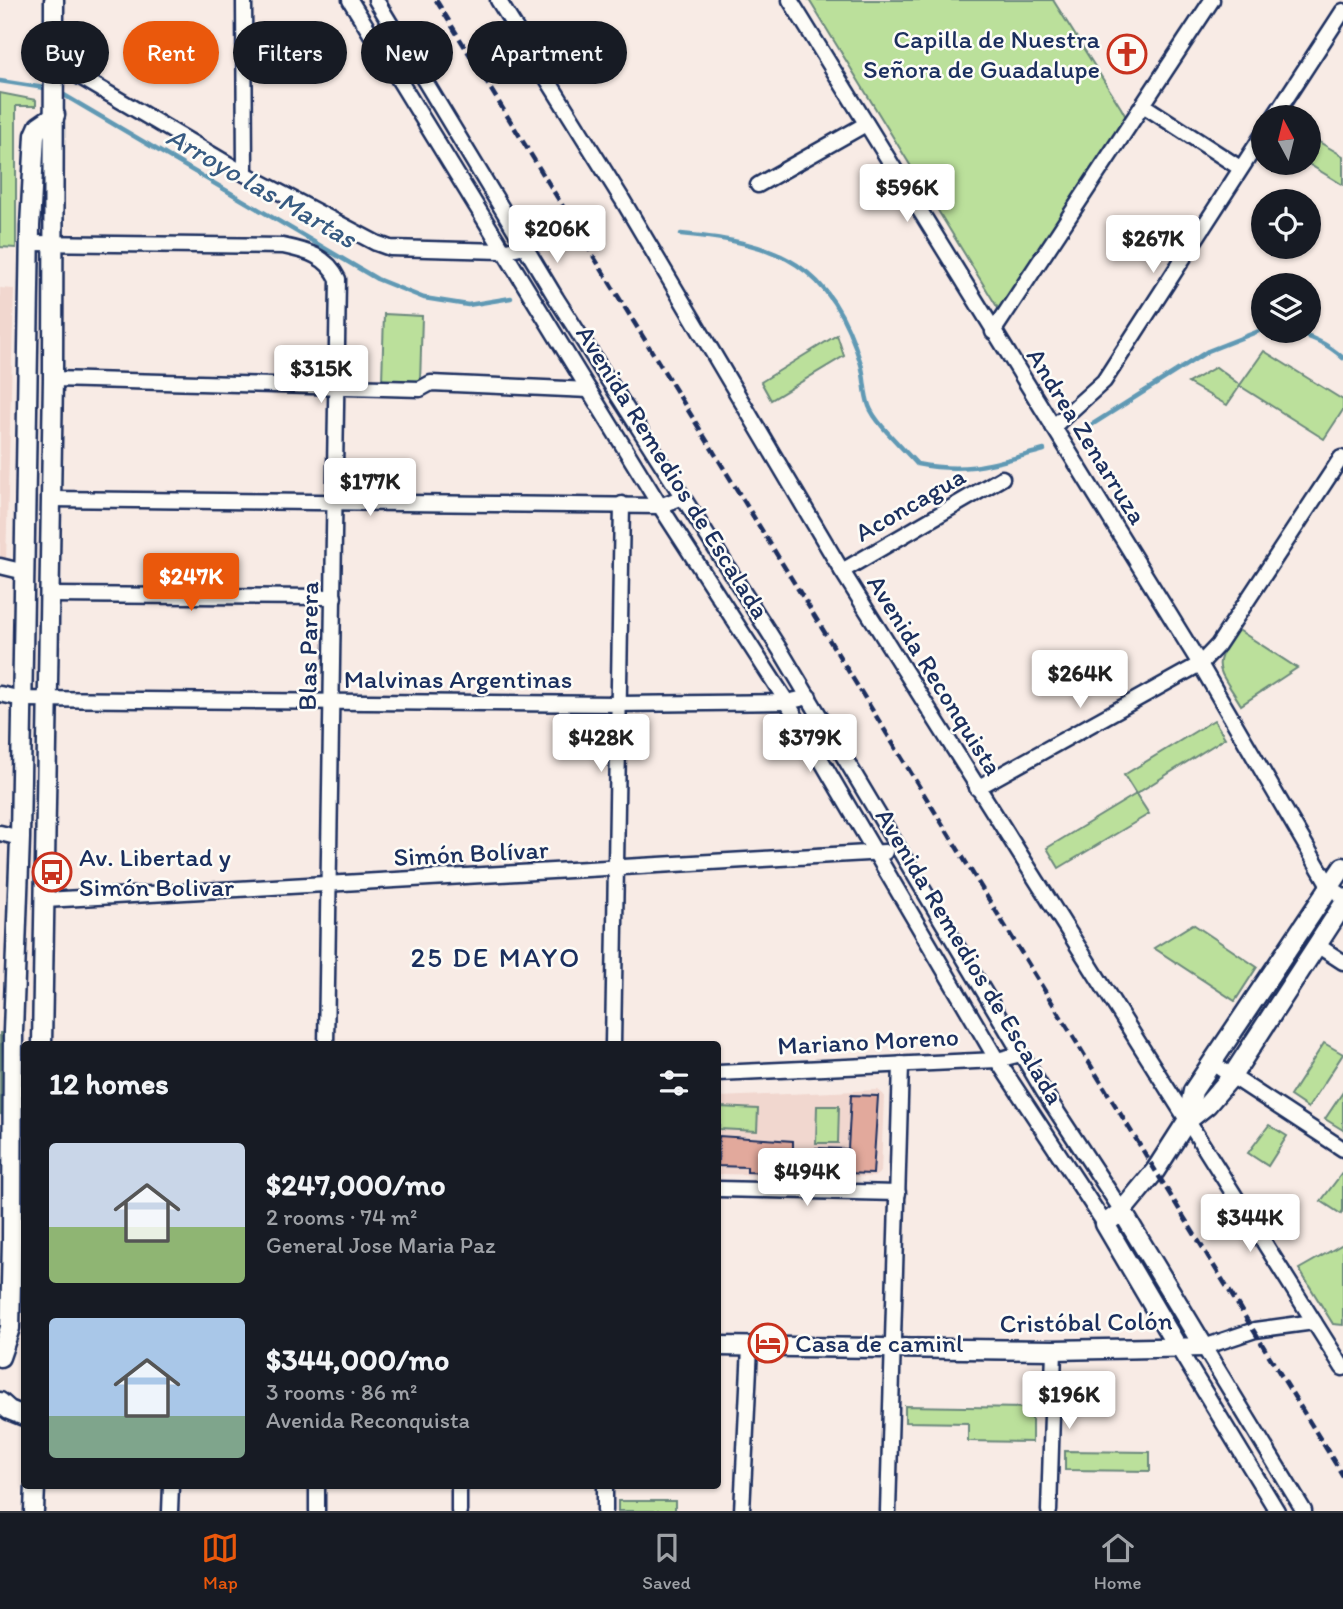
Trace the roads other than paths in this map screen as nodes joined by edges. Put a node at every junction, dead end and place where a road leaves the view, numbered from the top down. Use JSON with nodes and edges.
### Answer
{"nodes":[{"id":1,"x":54,"y":0,"type":"edge"},
{"id":2,"x":244,"y":0,"type":"edge"},
{"id":3,"x":350,"y":0,"type":"edge"},
{"id":4,"x":376,"y":0,"type":"edge"},
{"id":5,"x":498,"y":0,"type":"edge"},
{"id":6,"x":790,"y":0,"type":"edge"},
{"id":7,"x":1212,"y":0,"type":"edge"},
{"id":8,"x":1343,"y":11,"type":"edge"},
{"id":9,"x":54,"y":21,"type":"edge"},
{"id":10,"x":55,"y":84,"type":"edge"},
{"id":11,"x":92,"y":84,"type":"edge"},
{"id":12,"x":1143,"y":105,"type":"junction"},
{"id":13,"x":1282,"y":105,"type":"edge"},
{"id":14,"x":55,"y":109,"type":"junction"},
{"id":15,"x":866,"y":124,"type":"junction"},
{"id":16,"x":1251,"y":152,"type":"edge"},
{"id":17,"x":1240,"y":168,"type":"junction"},
{"id":18,"x":245,"y":174,"type":"junction"},
{"id":19,"x":758,"y":185,"type":"dead end"},
{"id":20,"x":30,"y":243,"type":"junction"},
{"id":21,"x":53,"y":245,"type":"junction"},
{"id":22,"x":527,"y":248,"type":"junction"},
{"id":23,"x":507,"y":257,"type":"junction"},
{"id":24,"x":993,"y":332,"type":"junction"},
{"id":25,"x":53,"y":379,"type":"junction"},
{"id":26,"x":335,"y":388,"type":"junction"},
{"id":27,"x":589,"y":390,"type":"junction"},
{"id":28,"x":1052,"y":427,"type":"junction"},
{"id":29,"x":1341,"y":458,"type":"edge"},
{"id":30,"x":1002,"y":478,"type":"dead end"},
{"id":31,"x":683,"y":497,"type":"junction"},
{"id":32,"x":50,"y":499,"type":"junction"},
{"id":33,"x":335,"y":500,"type":"junction"},
{"id":34,"x":622,"y":504,"type":"junction"},
{"id":35,"x":660,"y":506,"type":"junction"},
{"id":36,"x":0,"y":566,"type":"edge"},
{"id":37,"x":25,"y":572,"type":"junction"},
{"id":38,"x":842,"y":572,"type":"junction"},
{"id":39,"x":49,"y":595,"type":"junction"},
{"id":40,"x":334,"y":597,"type":"junction"},
{"id":41,"x":1200,"y":664,"type":"junction"},
{"id":42,"x":0,"y":694,"type":"edge"},
{"id":43,"x":809,"y":697,"type":"junction"},
{"id":44,"x":22,"y":699,"type":"junction"},
{"id":45,"x":48,"y":699,"type":"junction"},
{"id":46,"x":331,"y":702,"type":"junction"},
{"id":47,"x":788,"y":702,"type":"junction"},
{"id":48,"x":618,"y":704,"type":"junction"},
{"id":49,"x":977,"y":788,"type":"junction"},
{"id":50,"x":0,"y":833,"type":"edge"},
{"id":51,"x":20,"y":838,"type":"junction"},
{"id":52,"x":900,"y":849,"type":"junction"},
{"id":53,"x":878,"y":853,"type":"junction"},
{"id":54,"x":1343,"y":867,"type":"edge"},
{"id":55,"x":618,"y":870,"type":"junction"},
{"id":56,"x":327,"y":886,"type":"junction"},
{"id":57,"x":1337,"y":892,"type":"edge"},
{"id":58,"x":45,"y":900,"type":"junction"},
{"id":59,"x":1343,"y":905,"type":"edge"},
{"id":60,"x":1317,"y":945,"type":"junction"},
{"id":61,"x":1343,"y":962,"type":"edge"},
{"id":62,"x":8,"y":967,"type":"edge"},
{"id":63,"x":7,"y":1030,"type":"edge"},
{"id":64,"x":42,"y":1041,"type":"edge"},
{"id":65,"x":326,"y":1041,"type":"edge"},
{"id":66,"x":613,"y":1041,"type":"edge"},
{"id":67,"x":1021,"y":1054,"type":"junction"},
{"id":68,"x":997,"y":1060,"type":"junction"},
{"id":69,"x":1212,"y":1063,"type":"junction"},
{"id":70,"x":901,"y":1064,"type":"junction"},
{"id":71,"x":721,"y":1073,"type":"edge"},
{"id":72,"x":1232,"y":1076,"type":"junction"},
{"id":73,"x":1186,"y":1121,"type":"junction"},
{"id":74,"x":6,"y":1130,"type":"edge"},
{"id":75,"x":1343,"y":1149,"type":"edge"},
{"id":76,"x":721,"y":1189,"type":"edge"},
{"id":77,"x":898,"y":1193,"type":"junction"},
{"id":78,"x":1122,"y":1211,"type":"junction"},
{"id":79,"x":1105,"y":1224,"type":"junction"},
{"id":80,"x":6,"y":1240,"type":"edge"},
{"id":81,"x":1314,"y":1322,"type":"junction"},
{"id":82,"x":17,"y":1329,"type":"edge"},
{"id":83,"x":721,"y":1346,"type":"edge"},
{"id":84,"x":750,"y":1347,"type":"junction"},
{"id":85,"x":1204,"y":1347,"type":"junction"},
{"id":86,"x":891,"y":1348,"type":"junction"},
{"id":87,"x":1178,"y":1348,"type":"junction"},
{"id":88,"x":1054,"y":1350,"type":"junction"},
{"id":89,"x":0,"y":1355,"type":"edge"},
{"id":90,"x":1340,"y":1356,"type":"edge"},
{"id":91,"x":0,"y":1402,"type":"edge"},
{"id":92,"x":21,"y":1415,"type":"edge"},
{"id":93,"x":35,"y":1489,"type":"edge"},
{"id":94,"x":171,"y":1489,"type":"edge"},
{"id":95,"x":317,"y":1489,"type":"edge"},
{"id":96,"x":460,"y":1489,"type":"edge"},
{"id":97,"x":605,"y":1489,"type":"edge"},
{"id":98,"x":34,"y":1511,"type":"edge"},
{"id":99,"x":170,"y":1511,"type":"edge"},
{"id":100,"x":317,"y":1511,"type":"edge"},
{"id":101,"x":459,"y":1511,"type":"edge"},
{"id":102,"x":605,"y":1511,"type":"edge"},
{"id":103,"x":743,"y":1511,"type":"edge"},
{"id":104,"x":888,"y":1511,"type":"edge"},
{"id":105,"x":1049,"y":1511,"type":"edge"},
{"id":106,"x":1277,"y":1511,"type":"edge"},
{"id":107,"x":1304,"y":1511,"type":"edge"}],
"edges":[{"from":1,"to":9,"type":"street"},
{"from":2,"to":18,"type":"street"},
{"from":3,"to":23,"type":"street","name":"Avenida Remedios de Escalada"},
{"from":4,"to":22,"type":"street","name":"Avenida Remedios de Escalada"},
{"from":5,"to":38,"type":"street","name":"Avenida Reconquista"},
{"from":6,"to":15,"type":"street","name":"Andrea Zenarruza"},
{"from":7,"to":12,"type":"street"},
{"from":8,"to":13,"type":"street"},
{"from":10,"to":14,"type":"street"},
{"from":11,"to":18,"type":"street"},
{"from":12,"to":17,"type":"street"},
{"from":12,"to":24,"type":"street"},
{"from":14,"to":20,"type":"street"},
{"from":14,"to":21,"type":"street"},
{"from":15,"to":19,"type":"street"},
{"from":15,"to":24,"type":"street","name":"Andrea Zenarruza"},
{"from":16,"to":17,"type":"street"},
{"from":17,"to":28,"type":"street"},
{"from":18,"to":23,"type":"street"},
{"from":20,"to":21,"type":"street"},
{"from":20,"to":37,"type":"street"},
{"from":21,"to":25,"type":"street"},
{"from":21,"to":26,"type":"street","name":"Blas Parera"},
{"from":22,"to":23,"type":"street"},
{"from":22,"to":31,"type":"street","name":"Avenida Remedios de Escalada"},
{"from":23,"to":27,"type":"street","name":"Avenida Remedios de Escalada"},
{"from":24,"to":28,"type":"street","name":"Andrea Zenarruza"},
{"from":25,"to":26,"type":"street"},
{"from":25,"to":32,"type":"street"},
{"from":26,"to":27,"type":"street"},
{"from":26,"to":33,"type":"street","name":"Blas Parera"},
{"from":27,"to":35,"type":"street","name":"Avenida Remedios de Escalada"},
{"from":28,"to":41,"type":"street","name":"Andrea Zenarruza"},
{"from":29,"to":41,"type":"street"},
{"from":30,"to":38,"type":"street","name":"Aconcagua"},
{"from":31,"to":35,"type":"street"},
{"from":31,"to":43,"type":"street","name":"Avenida Remedios de Escalada"},
{"from":32,"to":33,"type":"street"},
{"from":32,"to":39,"type":"street"},
{"from":33,"to":34,"type":"street"},
{"from":33,"to":40,"type":"street","name":"Blas Parera"},
{"from":34,"to":35,"type":"street"},
{"from":34,"to":48,"type":"street"},
{"from":35,"to":47,"type":"street","name":"Avenida Remedios de Escalada"},
{"from":36,"to":37,"type":"street"},
{"from":37,"to":44,"type":"street"},
{"from":38,"to":49,"type":"street","name":"Avenida Reconquista"},
{"from":39,"to":40,"type":"street"},
{"from":39,"to":45,"type":"street"},
{"from":40,"to":46,"type":"street","name":"Blas Parera"},
{"from":41,"to":49,"type":"street"},
{"from":41,"to":57,"type":"street","name":"Andrea Zenarruza"},
{"from":42,"to":44,"type":"street","name":"Malvinas Argentinas"},
{"from":43,"to":47,"type":"street","name":"Malvinas Argentinas"},
{"from":43,"to":52,"type":"street","name":"Avenida Remedios de Escalada"},
{"from":44,"to":45,"type":"street","name":"Malvinas Argentinas"},
{"from":44,"to":51,"type":"street"},
{"from":45,"to":46,"type":"street","name":"Malvinas Argentinas"},
{"from":45,"to":58,"type":"street"},
{"from":46,"to":48,"type":"street","name":"Malvinas Argentinas"},
{"from":46,"to":56,"type":"street","name":"Blas Parera"},
{"from":47,"to":48,"type":"street","name":"Malvinas Argentinas"},
{"from":47,"to":53,"type":"street","name":"Avenida Remedios de Escalada"},
{"from":48,"to":55,"type":"street"},
{"from":49,"to":73,"type":"street","name":"Avenida Reconquista"},
{"from":50,"to":51,"type":"street"},
{"from":51,"to":62,"type":"street"},
{"from":52,"to":53,"type":"street","name":"Simón Bolívar"},
{"from":52,"to":67,"type":"street","name":"Avenida Remedios de Escalada"},
{"from":53,"to":55,"type":"street","name":"Simón Bolívar"},
{"from":53,"to":68,"type":"street","name":"Avenida Remedios de Escalada"},
{"from":54,"to":57,"type":"street"},
{"from":55,"to":56,"type":"street","name":"Simón Bolívar"},
{"from":55,"to":66,"type":"street"},
{"from":56,"to":58,"type":"street","name":"Simón Bolívar"},
{"from":56,"to":65,"type":"street","name":"Blas Parera"},
{"from":57,"to":69,"type":"street"},
{"from":58,"to":64,"type":"street"},
{"from":59,"to":60,"type":"street"},
{"from":60,"to":61,"type":"street"},
{"from":60,"to":72,"type":"street"},
{"from":62,"to":63,"type":"street"},
{"from":63,"to":74,"type":"street"},
{"from":67,"to":68,"type":"street","name":"Mariano Moreno"},
{"from":67,"to":78,"type":"street","name":"Avenida Remedios de Escalada"},
{"from":68,"to":70,"type":"street","name":"Mariano Moreno"},
{"from":68,"to":79,"type":"street","name":"Avenida Remedios de Escalada"},
{"from":69,"to":72,"type":"street"},
{"from":69,"to":73,"type":"street"},
{"from":70,"to":71,"type":"street","name":"Mariano Moreno"},
{"from":70,"to":77,"type":"street"},
{"from":72,"to":73,"type":"street"},
{"from":72,"to":75,"type":"street"},
{"from":73,"to":78,"type":"street"},
{"from":73,"to":81,"type":"street","name":"Avenida Reconquista"},
{"from":74,"to":80,"type":"street"},
{"from":76,"to":77,"type":"street"},
{"from":77,"to":86,"type":"street"},
{"from":78,"to":79,"type":"street"},
{"from":78,"to":85,"type":"street","name":"Avenida Remedios de Escalada"},
{"from":79,"to":87,"type":"street","name":"Avenida Remedios de Escalada"},
{"from":80,"to":82,"type":"street"},
{"from":81,"to":85,"type":"street"},
{"from":81,"to":90,"type":"street","name":"Avenida Reconquista"},
{"from":82,"to":89,"type":"street"},
{"from":83,"to":84,"type":"street","name":"Cristóbal Colón"},
{"from":84,"to":86,"type":"street","name":"Cristóbal Colón"},
{"from":84,"to":103,"type":"street"},
{"from":85,"to":87,"type":"street","name":"Cristóbal Colón"},
{"from":85,"to":107,"type":"street","name":"Avenida Remedios de Escalada"},
{"from":86,"to":88,"type":"street","name":"Cristóbal Colón"},
{"from":86,"to":104,"type":"street"},
{"from":87,"to":88,"type":"street","name":"Cristóbal Colón"},
{"from":87,"to":106,"type":"street","name":"Avenida Remedios de Escalada"},
{"from":88,"to":105,"type":"street"},
{"from":91,"to":92,"type":"street"},
{"from":93,"to":98,"type":"street"},
{"from":94,"to":99,"type":"street"},
{"from":95,"to":100,"type":"street"},
{"from":96,"to":101,"type":"street"},
{"from":97,"to":102,"type":"street"}]}
